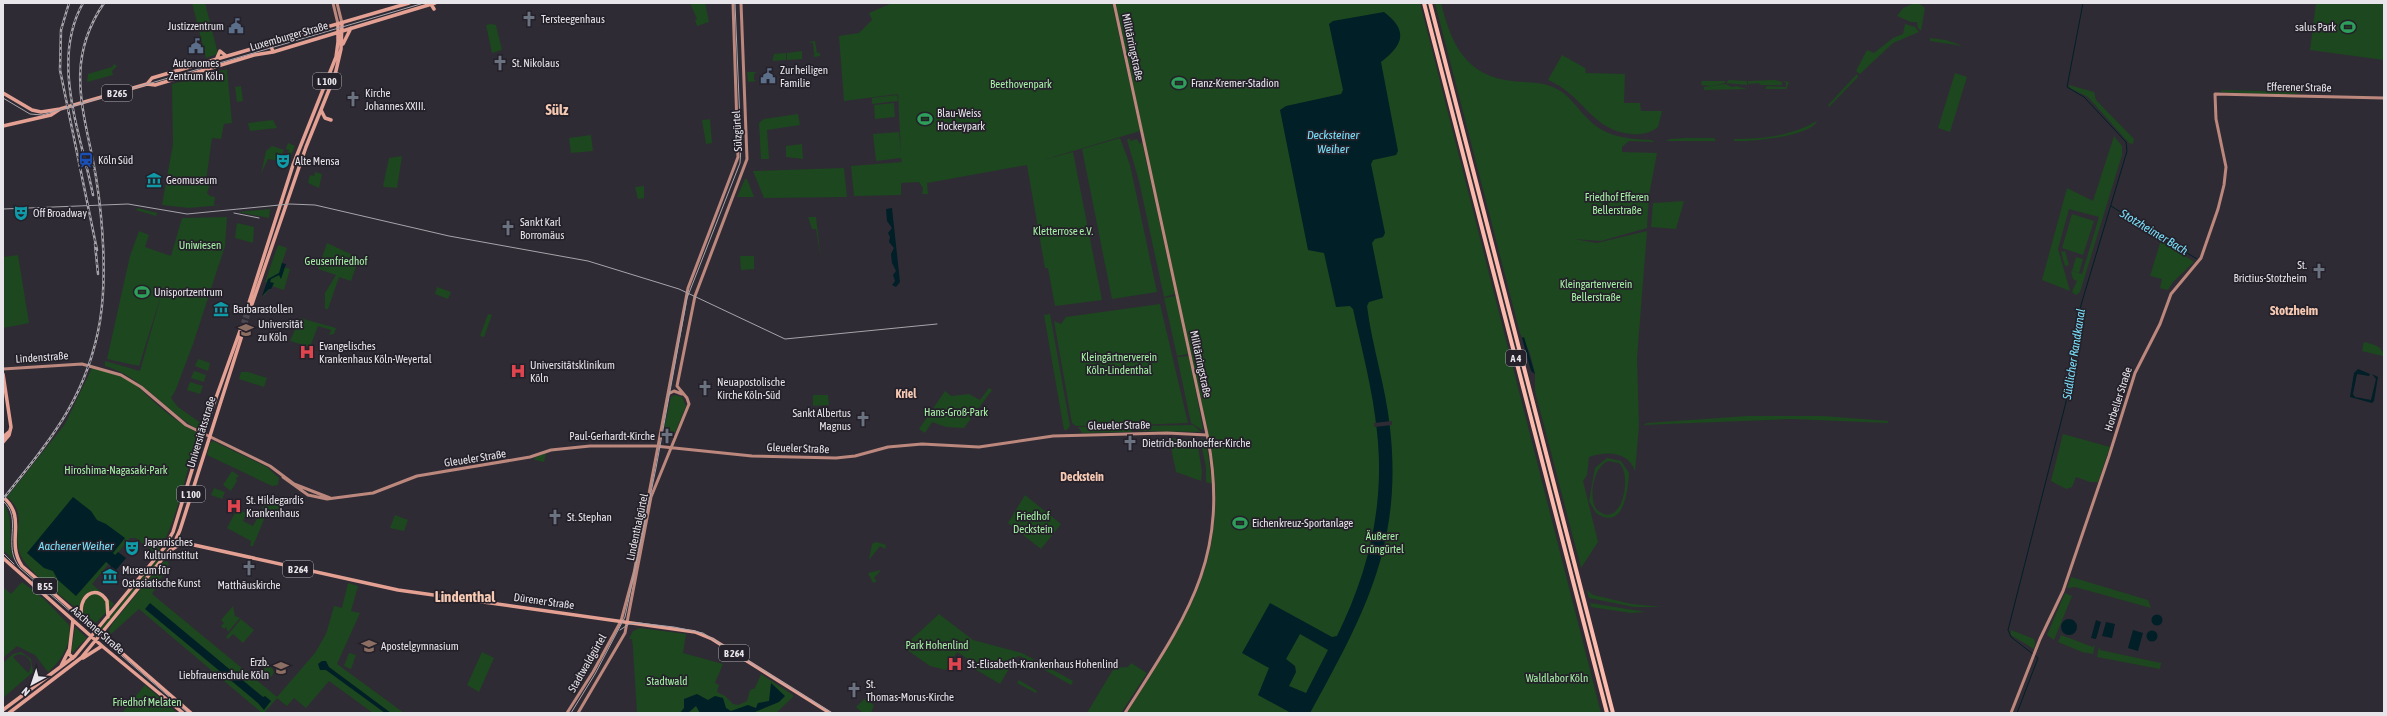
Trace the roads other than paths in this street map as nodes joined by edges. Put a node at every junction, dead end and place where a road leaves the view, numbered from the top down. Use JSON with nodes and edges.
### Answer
{"nodes":[{"id":1,"x":333,"y":3,"type":"edge"},
{"id":2,"x":337,"y":3,"type":"edge"},
{"id":3,"x":409,"y":3,"type":"edge"},
{"id":4,"x":733,"y":3,"type":"edge"},
{"id":5,"x":741,"y":3,"type":"edge"},
{"id":6,"x":1114,"y":3,"type":"edge"},
{"id":7,"x":1424,"y":3,"type":"edge"},
{"id":8,"x":1430,"y":3,"type":"edge"},
{"id":9,"x":433,"y":4,"type":"edge"},
{"id":10,"x":434,"y":9,"type":"dead end"},
{"id":11,"x":340,"y":21,"type":"junction"},
{"id":12,"x":352,"y":27,"type":"junction"},
{"id":13,"x":341,"y":31,"type":"junction"},
{"id":14,"x":328,"y":35,"type":"junction"},
{"id":15,"x":273,"y":42,"type":"junction"},
{"id":16,"x":338,"y":42,"type":"junction"},
{"id":17,"x":341,"y":49,"type":"junction"},
{"id":18,"x":273,"y":52,"type":"junction"},
{"id":19,"x":226,"y":56,"type":"junction"},
{"id":20,"x":217,"y":58,"type":"junction"},
{"id":21,"x":147,"y":84,"type":"junction"},
{"id":22,"x":4,"y":94,"type":"edge"},
{"id":23,"x":2215,"y":94,"type":"joint"},
{"id":24,"x":322,"y":95,"type":"junction"},
{"id":25,"x":326,"y":98,"type":"junction"},
{"id":26,"x":2384,"y":98,"type":"edge"},
{"id":27,"x":28,"y":108,"type":"junction"},
{"id":28,"x":60,"y":109,"type":"junction"},
{"id":29,"x":322,"y":110,"type":"junction"},
{"id":30,"x":23,"y":120,"type":"junction"},
{"id":31,"x":330,"y":120,"type":"dead end"},
{"id":32,"x":316,"y":122,"type":"junction"},
{"id":33,"x":309,"y":124,"type":"junction"},
{"id":34,"x":3,"y":126,"type":"edge"},
{"id":35,"x":295,"y":160,"type":"junction"},
{"id":36,"x":301,"y":161,"type":"junction"},
{"id":37,"x":290,"y":177,"type":"junction"},
{"id":38,"x":295,"y":181,"type":"junction"},
{"id":39,"x":687,"y":292,"type":"joint"},
{"id":40,"x":695,"y":296,"type":"joint"},
{"id":41,"x":3,"y":369,"type":"edge"},
{"id":42,"x":3,"y":374,"type":"edge"},
{"id":43,"x":669,"y":386,"type":"junction"},
{"id":44,"x":668,"y":394,"type":"junction"},
{"id":45,"x":684,"y":395,"type":"junction"},
{"id":46,"x":10,"y":431,"type":"junction"},
{"id":47,"x":203,"y":434,"type":"junction"},
{"id":48,"x":1207,"y":435,"type":"junction"},
{"id":49,"x":208,"y":436,"type":"junction"},
{"id":50,"x":3,"y":437,"type":"edge"},
{"id":51,"x":3,"y":442,"type":"edge"},
{"id":52,"x":658,"y":446,"type":"junction"},
{"id":53,"x":672,"y":447,"type":"junction"},
{"id":54,"x":192,"y":468,"type":"junction"},
{"id":55,"x":198,"y":472,"type":"junction"},
{"id":56,"x":3,"y":497,"type":"edge"},
{"id":57,"x":330,"y":498,"type":"joint"},
{"id":58,"x":173,"y":532,"type":"junction"},
{"id":59,"x":176,"y":541,"type":"junction"},
{"id":60,"x":182,"y":543,"type":"junction"},
{"id":61,"x":167,"y":544,"type":"junction"},
{"id":62,"x":171,"y":548,"type":"junction"},
{"id":63,"x":166,"y":555,"type":"junction"},
{"id":64,"x":3,"y":558,"type":"edge"},
{"id":65,"x":108,"y":617,"type":"junction"},
{"id":66,"x":82,"y":618,"type":"junction"},
{"id":67,"x":73,"y":620,"type":"junction"},
{"id":68,"x":621,"y":621,"type":"junction"},
{"id":69,"x":626,"y":622,"type":"junction"},
{"id":70,"x":97,"y":631,"type":"junction"},
{"id":71,"x":101,"y":634,"type":"junction"},
{"id":72,"x":92,"y":637,"type":"junction"},
{"id":73,"x":96,"y":641,"type":"junction"},
{"id":74,"x":102,"y":646,"type":"junction"},
{"id":75,"x":70,"y":647,"type":"junction"},
{"id":76,"x":125,"y":655,"type":"junction"},
{"id":77,"x":72,"y":658,"type":"junction"},
{"id":78,"x":80,"y":659,"type":"junction"},
{"id":79,"x":118,"y":659,"type":"junction"},
{"id":80,"x":122,"y":663,"type":"junction"},
{"id":81,"x":134,"y":663,"type":"junction"},
{"id":82,"x":60,"y":668,"type":"junction"},
{"id":83,"x":3,"y":710,"type":"edge"},
{"id":84,"x":9,"y":713,"type":"edge"},
{"id":85,"x":183,"y":713,"type":"edge"},
{"id":86,"x":191,"y":713,"type":"edge"},
{"id":87,"x":567,"y":713,"type":"edge"},
{"id":88,"x":578,"y":713,"type":"edge"},
{"id":89,"x":830,"y":713,"type":"edge"},
{"id":90,"x":1125,"y":713,"type":"edge"},
{"id":91,"x":1607,"y":713,"type":"edge"},
{"id":92,"x":1614,"y":713,"type":"edge"},
{"id":93,"x":2011,"y":713,"type":"edge"}],
"edges":[{"from":1,"to":11,"type":"main road"},
{"from":2,"to":11,"type":"main road"},
{"from":3,"to":11,"type":"main road","name":"Luxemburger Straße","number":"B 265"},
{"from":4,"to":39,"type":"main road","name":"Sülzgürtel"},
{"from":5,"to":40,"type":"main road","name":"Sülzgürtel"},
{"from":6,"to":48,"type":"main road","name":"Militärringstraße"},
{"from":7,"to":91,"type":"highway","number":"A 4"},
{"from":8,"to":92,"type":"highway","number":"A 4"},
{"from":9,"to":10,"type":"main road"},
{"from":9,"to":12,"type":"main road","name":"Luxemburger Straße","number":"B 265"},
{"from":11,"to":13,"type":"main road","number":"L 100"},
{"from":11,"to":15,"type":"main road","name":"Luxemburger Straße","number":"B 265"},
{"from":12,"to":13,"type":"main road","name":"Luxemburger Straße","number":"B 265"},
{"from":12,"to":17,"type":"main road","number":"L 100"},
{"from":13,"to":14,"type":"main road","name":"Luxemburger Straße","number":"B 265"},
{"from":13,"to":16,"type":"main road","number":"L 100"},
{"from":13,"to":17,"type":"main road","number":"L 100"},
{"from":14,"to":16,"type":"main road"},
{"from":14,"to":18,"type":"main road","name":"Luxemburger Straße","number":"B 265"},
{"from":15,"to":18,"type":"main road"},
{"from":15,"to":19,"type":"main road","name":"Luxemburger Straße","number":"B 265"},
{"from":16,"to":24,"type":"main road","number":"L 100"},
{"from":17,"to":25,"type":"main road","number":"L 100"},
{"from":18,"to":21,"type":"main road","name":"Luxemburger Straße","number":"B 265"},
{"from":19,"to":20,"type":"main road","name":"Luxemburger Straße","number":"B 265"},
{"from":19,"to":20,"type":"main road"},
{"from":20,"to":21,"type":"main road","name":"Luxemburger Straße","number":"B 265"},
{"from":21,"to":28,"type":"main road","name":"Luxemburger Straße","number":"B 265"},
{"from":22,"to":27,"type":"main road","number":"B 265"},
{"from":23,"to":26,"type":"main road","name":"Efferener Straße"},
{"from":23,"to":93,"type":"main road","name":"Horbeller Straße"},
{"from":24,"to":25,"type":"main road"},
{"from":24,"to":33,"type":"main road","number":"L 100"},
{"from":25,"to":29,"type":"main road","number":"L 100"},
{"from":27,"to":28,"type":"main road","name":"Luxemburger Straße","number":"B 265"},
{"from":27,"to":30,"type":"main road"},
{"from":28,"to":30,"type":"main road","name":"Luxemburger Straße","number":"B 265"},
{"from":29,"to":31,"type":"main road"},
{"from":29,"to":32,"type":"main road","number":"L 100"},
{"from":30,"to":34,"type":"main road","name":"Luxemburger Straße","number":"B 265"},
{"from":32,"to":33,"type":"main road"},
{"from":32,"to":36,"type":"main road","number":"L 100"},
{"from":33,"to":35,"type":"main road","number":"L 100"},
{"from":35,"to":36,"type":"main road"},
{"from":35,"to":37,"type":"main road","number":"L 100"},
{"from":36,"to":38,"type":"main road","number":"L 100"},
{"from":37,"to":38,"type":"main road"},
{"from":37,"to":38,"type":"main road","number":"L 100"},
{"from":39,"to":43,"type":"main road","name":"Lindenthalgürtel"},
{"from":40,"to":45,"type":"main road","name":"Lindenthalgürtel"},
{"from":41,"to":47,"type":"main road","name":"Lindenstraße"},
{"from":42,"to":46,"type":"main road"},
{"from":43,"to":44,"type":"main road","name":"Lindenthalgürtel"},
{"from":43,"to":45,"type":"main road"},
{"from":44,"to":45,"type":"main road"},
{"from":44,"to":52,"type":"main road","name":"Lindenthalgürtel"},
{"from":45,"to":53,"type":"main road","name":"Lindenthalgürtel"},
{"from":46,"to":50,"type":"main road"},
{"from":46,"to":51,"type":"main road"},
{"from":47,"to":49,"type":"main road","name":"Lindenstraße"},
{"from":47,"to":49,"type":"main road","name":"Universitätsstraße","number":"L 100"},
{"from":47,"to":54,"type":"main road","name":"Universitätsstraße","number":"L 100"},
{"from":48,"to":53,"type":"main road","name":"Gleueler Straße"},
{"from":48,"to":90,"type":"main road","name":"Militärringstraße"},
{"from":49,"to":55,"type":"main road","name":"Universitätsstraße","number":"L 100"},
{"from":49,"to":57,"type":"main road","name":"Lindenstraße"},
{"from":52,"to":53,"type":"main road","name":"Gleueler Straße"},
{"from":52,"to":57,"type":"main road","name":"Gleueler Straße"},
{"from":52,"to":68,"type":"main road","name":"Lindenthalgürtel"},
{"from":53,"to":69,"type":"main road","name":"Lindenthalgürtel"},
{"from":54,"to":55,"type":"main road"},
{"from":54,"to":58,"type":"main road","name":"Universitätsstraße","number":"L 100"},
{"from":55,"to":59,"type":"main road","name":"Universitätsstraße","number":"L 100"},
{"from":56,"to":66,"type":"main road","name":"Aachener Straße","number":"B 55"},
{"from":58,"to":59,"type":"main road"},
{"from":58,"to":61,"type":"main road","name":"Universitätsstraße","number":"L 100"},
{"from":59,"to":60,"type":"main road","name":"Dürener Straße","number":"B 264"},
{"from":59,"to":61,"type":"main road"},
{"from":59,"to":62,"type":"main road","name":"Universitätsstraße"},
{"from":60,"to":63,"type":"main road"},
{"from":60,"to":68,"type":"main road","name":"Dürener Straße","number":"B 264"},
{"from":61,"to":62,"type":"main road"},
{"from":61,"to":65,"type":"main road","name":"Universitätsstraße"},
{"from":62,"to":63,"type":"main road","name":"Universitätsstraße"},
{"from":63,"to":71,"type":"main road","name":"Universitätsstraße"},
{"from":64,"to":67,"type":"main road","name":"Aachener Straße","number":"B 55"},
{"from":65,"to":66,"type":"main road"},
{"from":65,"to":70,"type":"main road","name":"Universitätsstraße"},
{"from":66,"to":70,"type":"main road","name":"Aachener Straße","number":"B 55"},
{"from":67,"to":72,"type":"main road","name":"Aachener Straße","number":"B 55"},
{"from":67,"to":75,"type":"main road"},
{"from":68,"to":69,"type":"main road","name":"Dürener Straße","number":"B 264"},
{"from":68,"to":87,"type":"main road","name":"Stadtwaldgürtel"},
{"from":69,"to":88,"type":"main road","name":"Stadtwaldgürtel"},
{"from":69,"to":89,"type":"main road","name":"Dürener Straße","number":"B 264"},
{"from":70,"to":71,"type":"main road","name":"Aachener Straße","number":"B 55"},
{"from":70,"to":72,"type":"main road","name":"Universitätsstraße"},
{"from":71,"to":73,"type":"main road","name":"Universitätsstraße"},
{"from":71,"to":76,"type":"main road","name":"Aachener Straße","number":"B 55"},
{"from":72,"to":73,"type":"main road","name":"Aachener Straße","number":"B 55"},
{"from":72,"to":77,"type":"main road","name":"Universitätsstraße"},
{"from":73,"to":74,"type":"main road","name":"Aachener Straße","number":"B 55"},
{"from":73,"to":78,"type":"main road","name":"Universitätsstraße"},
{"from":74,"to":78,"type":"main road"},
{"from":74,"to":79,"type":"main road","name":"Aachener Straße","number":"B 55"},
{"from":75,"to":77,"type":"main road"},
{"from":75,"to":82,"type":"main road"},
{"from":76,"to":79,"type":"main road"},
{"from":76,"to":81,"type":"main road","name":"Aachener Straße","number":"B 55"},
{"from":77,"to":78,"type":"main road"},
{"from":77,"to":82,"type":"main road","name":"Universitätsstraße"},
{"from":78,"to":84,"type":"main road"},
{"from":79,"to":80,"type":"main road","name":"Aachener Straße","number":"B 55"},
{"from":80,"to":81,"type":"main road"},
{"from":80,"to":85,"type":"main road","name":"Aachener Straße","number":"B 55"},
{"from":81,"to":86,"type":"main road","name":"Aachener Straße","number":"B 55"},
{"from":82,"to":83,"type":"main road","name":"Universitätsstraße"}]}
